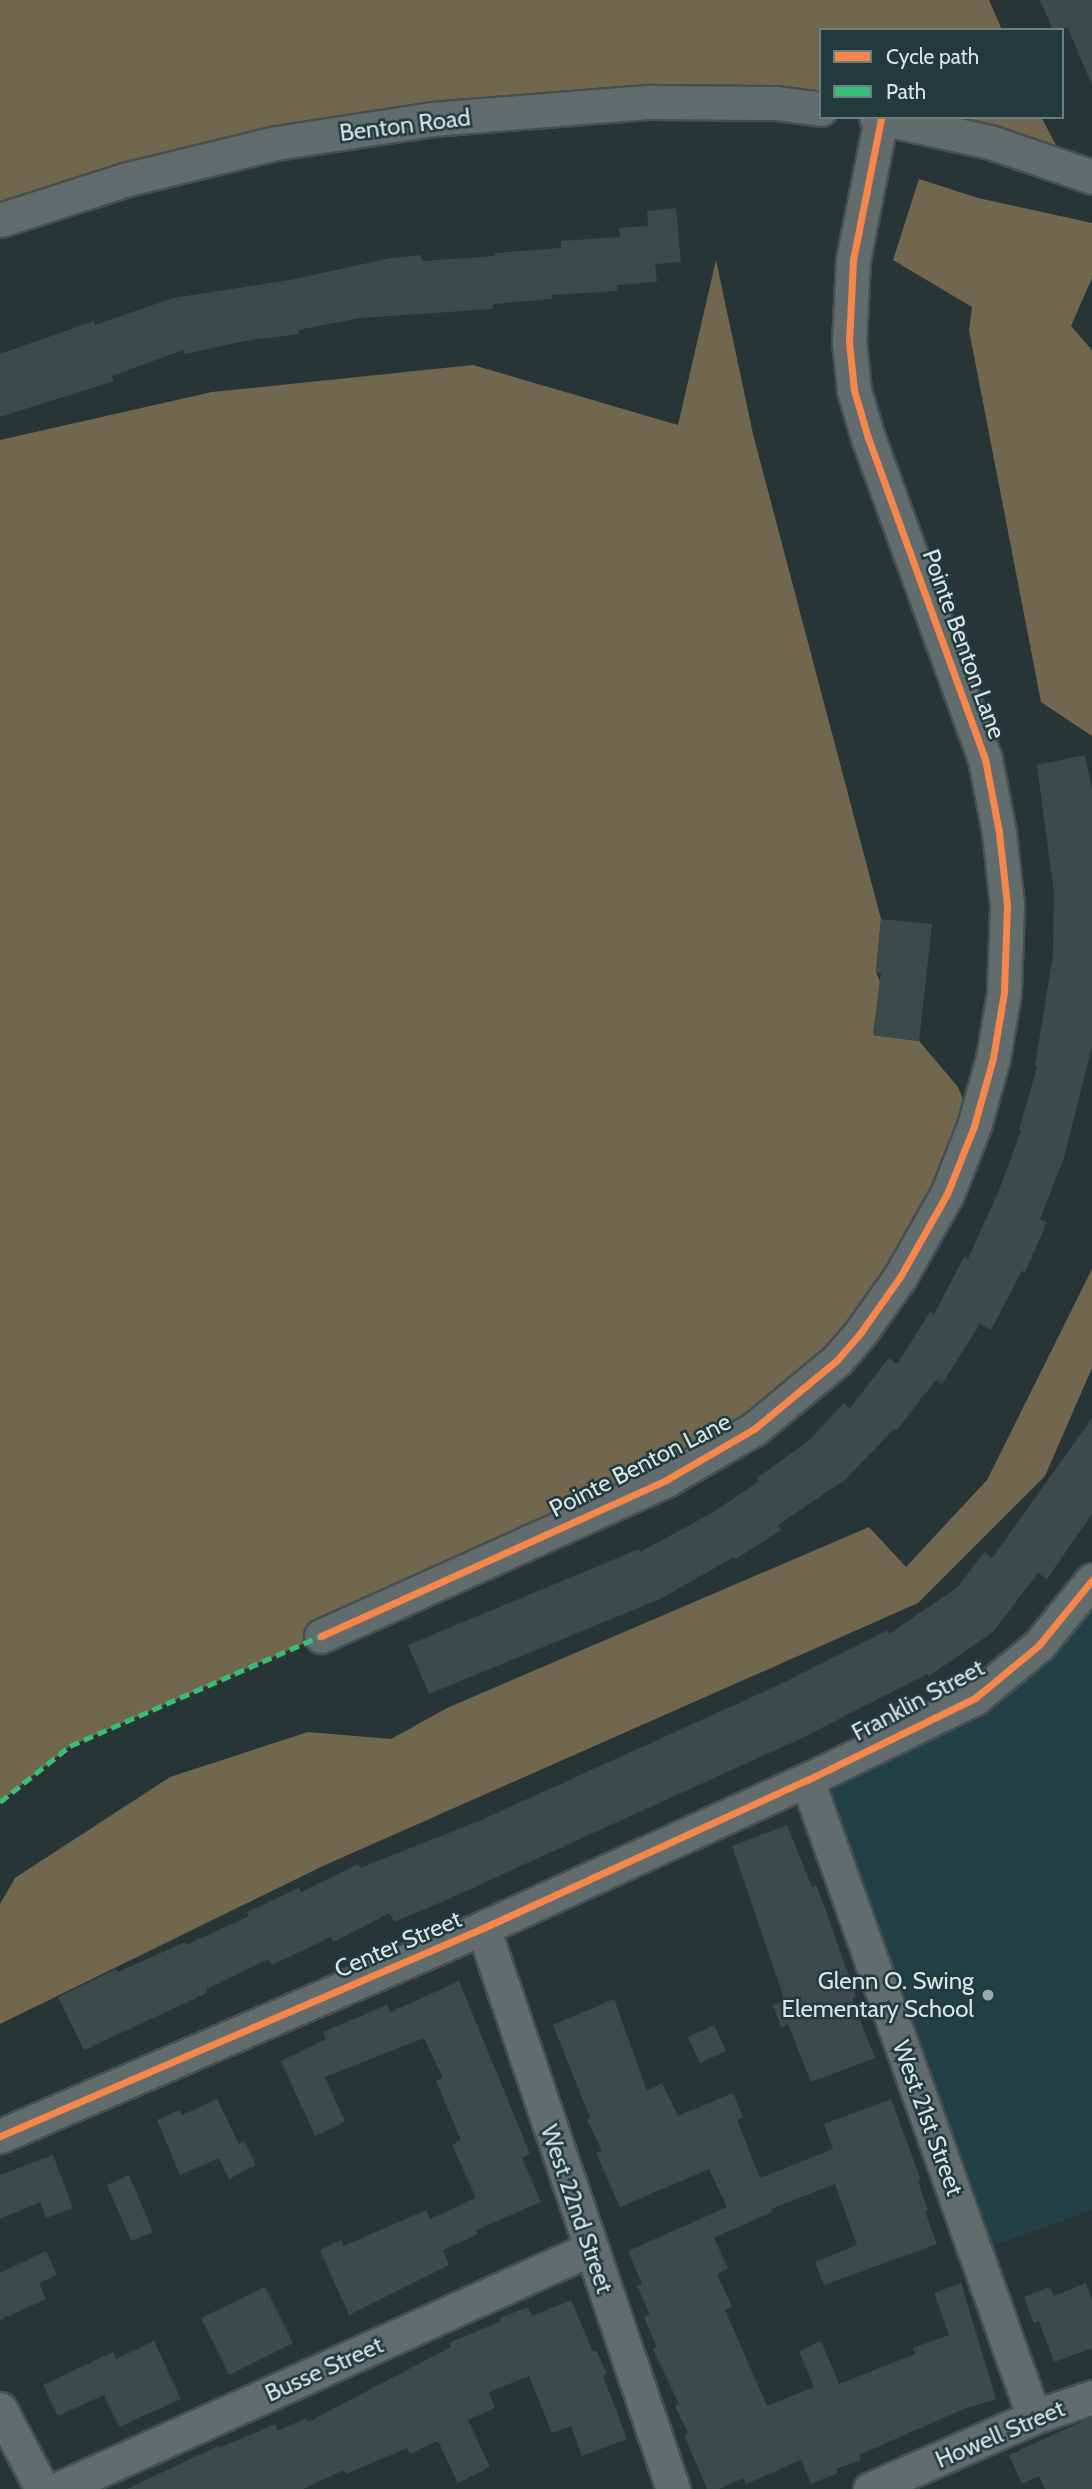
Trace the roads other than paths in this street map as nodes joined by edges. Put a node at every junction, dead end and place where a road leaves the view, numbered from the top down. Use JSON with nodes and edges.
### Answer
{"nodes":[{"id":1,"x":819,"y":110,"type":"edge"},
{"id":2,"x":878,"y":119,"type":"edge"},
{"id":3,"x":883,"y":119,"type":"edge"},
{"id":4,"x":1092,"y":177,"type":"edge"},
{"id":5,"x":0,"y":220,"type":"edge"},
{"id":6,"x":1092,"y":1580,"type":"edge"},
{"id":7,"x":321,"y":1636,"type":"dead end"},
{"id":8,"x":807,"y":1780,"type":"junction"},
{"id":9,"x":483,"y":1928,"type":"junction"},
{"id":10,"x":0,"y":2136,"type":"edge"},
{"id":11,"x":590,"y":2249,"type":"junction"},
{"id":12,"x":1092,"y":2397,"type":"edge"},
{"id":13,"x":0,"y":2409,"type":"edge"},
{"id":14,"x":1034,"y":2417,"type":"junction"},
{"id":15,"x":42,"y":2489,"type":"edge"},
{"id":16,"x":58,"y":2489,"type":"edge"},
{"id":17,"x":673,"y":2489,"type":"edge"},
{"id":18,"x":870,"y":2489,"type":"edge"}],
"edges":[{"from":1,"to":5,"type":"street","name":"Benton Road"},
{"from":2,"to":7,"type":"street","name":"Pointe Benton Lane"},
{"from":3,"to":4,"type":"street"},
{"from":6,"to":8,"type":"street","name":"Franklin Street"},
{"from":8,"to":9,"type":"street","name":"Center Street"},
{"from":8,"to":14,"type":"street","name":"West 21st Street"},
{"from":9,"to":10,"type":"street","name":"Center Street"},
{"from":9,"to":11,"type":"street","name":"West 22nd Street"},
{"from":11,"to":16,"type":"street","name":"Busse Street"},
{"from":11,"to":17,"type":"street","name":"West 22nd Street"},
{"from":12,"to":14,"type":"street","name":"Howell Street"},
{"from":13,"to":15,"type":"street"},
{"from":14,"to":18,"type":"street","name":"Howell Street"}]}
